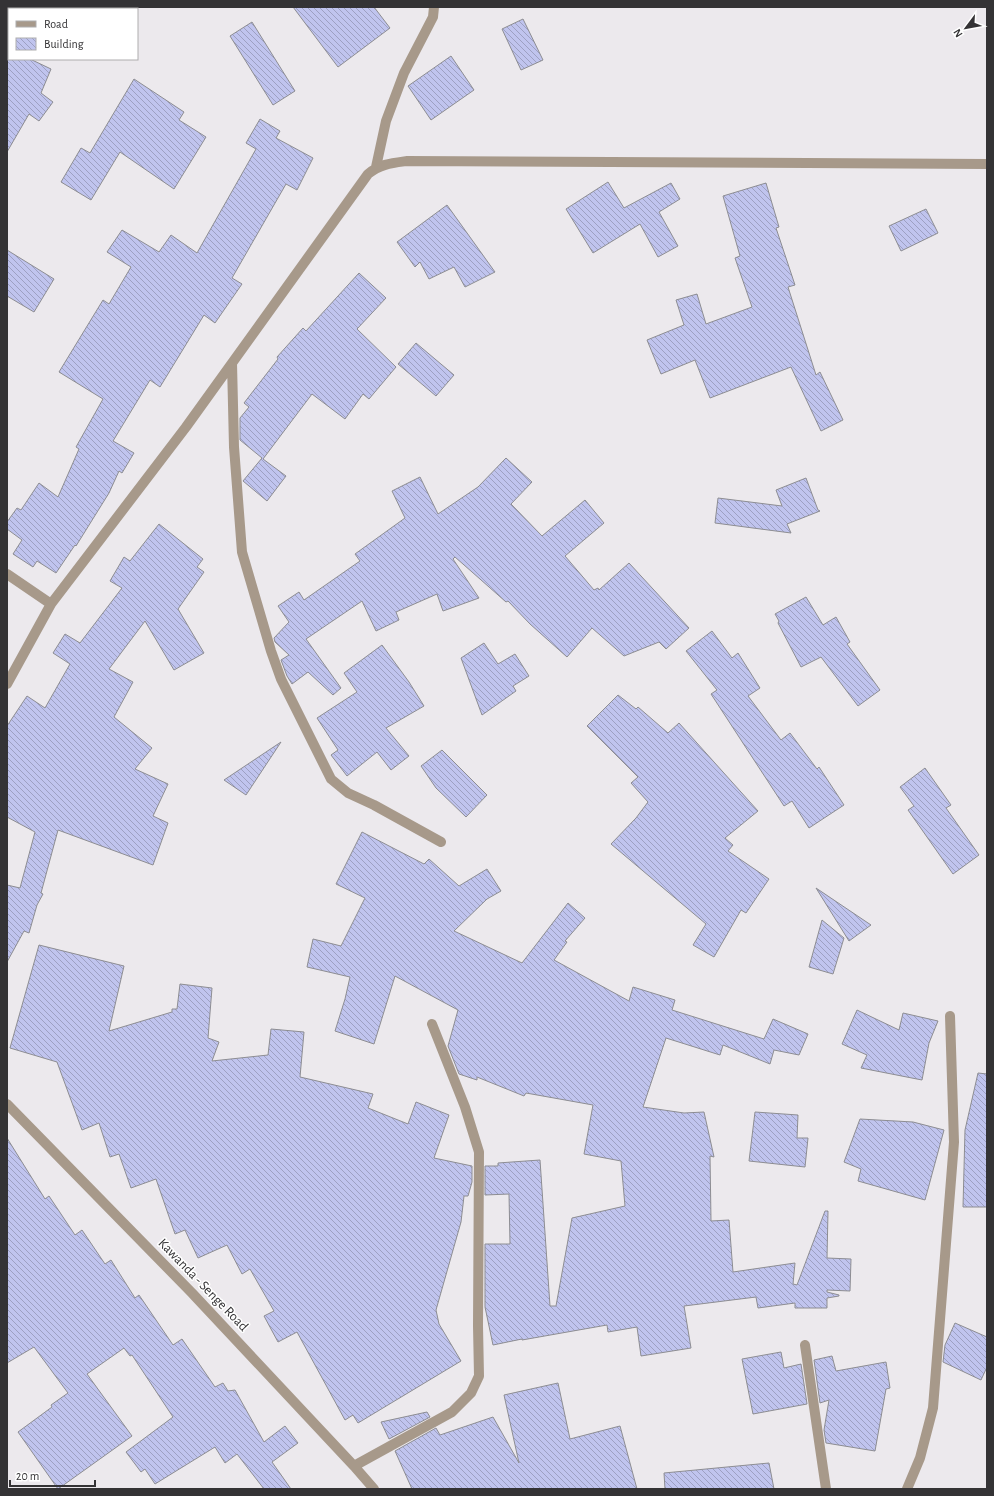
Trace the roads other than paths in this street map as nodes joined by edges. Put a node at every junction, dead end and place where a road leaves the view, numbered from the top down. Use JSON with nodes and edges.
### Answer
{"nodes":[{"id":1,"x":434,"y":7,"type":"edge"},
{"id":2,"x":987,"y":164,"type":"edge"},
{"id":3,"x":376,"y":167,"type":"junction"},
{"id":4,"x":232,"y":363,"type":"junction"},
{"id":5,"x":7,"y":574,"type":"edge"},
{"id":6,"x":51,"y":604,"type":"junction"},
{"id":7,"x":7,"y":684,"type":"edge"},
{"id":8,"x":441,"y":842,"type":"dead end"},
{"id":9,"x":950,"y":1016,"type":"dead end"},
{"id":10,"x":432,"y":1024,"type":"dead end"},
{"id":11,"x":7,"y":1104,"type":"edge"},
{"id":12,"x":805,"y":1345,"type":"dead end"},
{"id":13,"x":354,"y":1466,"type":"junction"},
{"id":14,"x":374,"y":1489,"type":"edge"},
{"id":15,"x":826,"y":1489,"type":"edge"},
{"id":16,"x":907,"y":1489,"type":"edge"}],
"edges":[{"from":1,"to":3,"type":"street"},
{"from":2,"to":3,"type":"street"},
{"from":3,"to":4,"type":"street"},
{"from":4,"to":6,"type":"street"},
{"from":4,"to":8,"type":"street"},
{"from":5,"to":6,"type":"street"},
{"from":6,"to":7,"type":"street"},
{"from":9,"to":16,"type":"street"},
{"from":10,"to":13,"type":"street"},
{"from":11,"to":13,"type":"street","name":"Kawanda - Senge Road"},
{"from":12,"to":15,"type":"street"},
{"from":13,"to":14,"type":"street","name":"Kawanda - Senge Road"}]}
